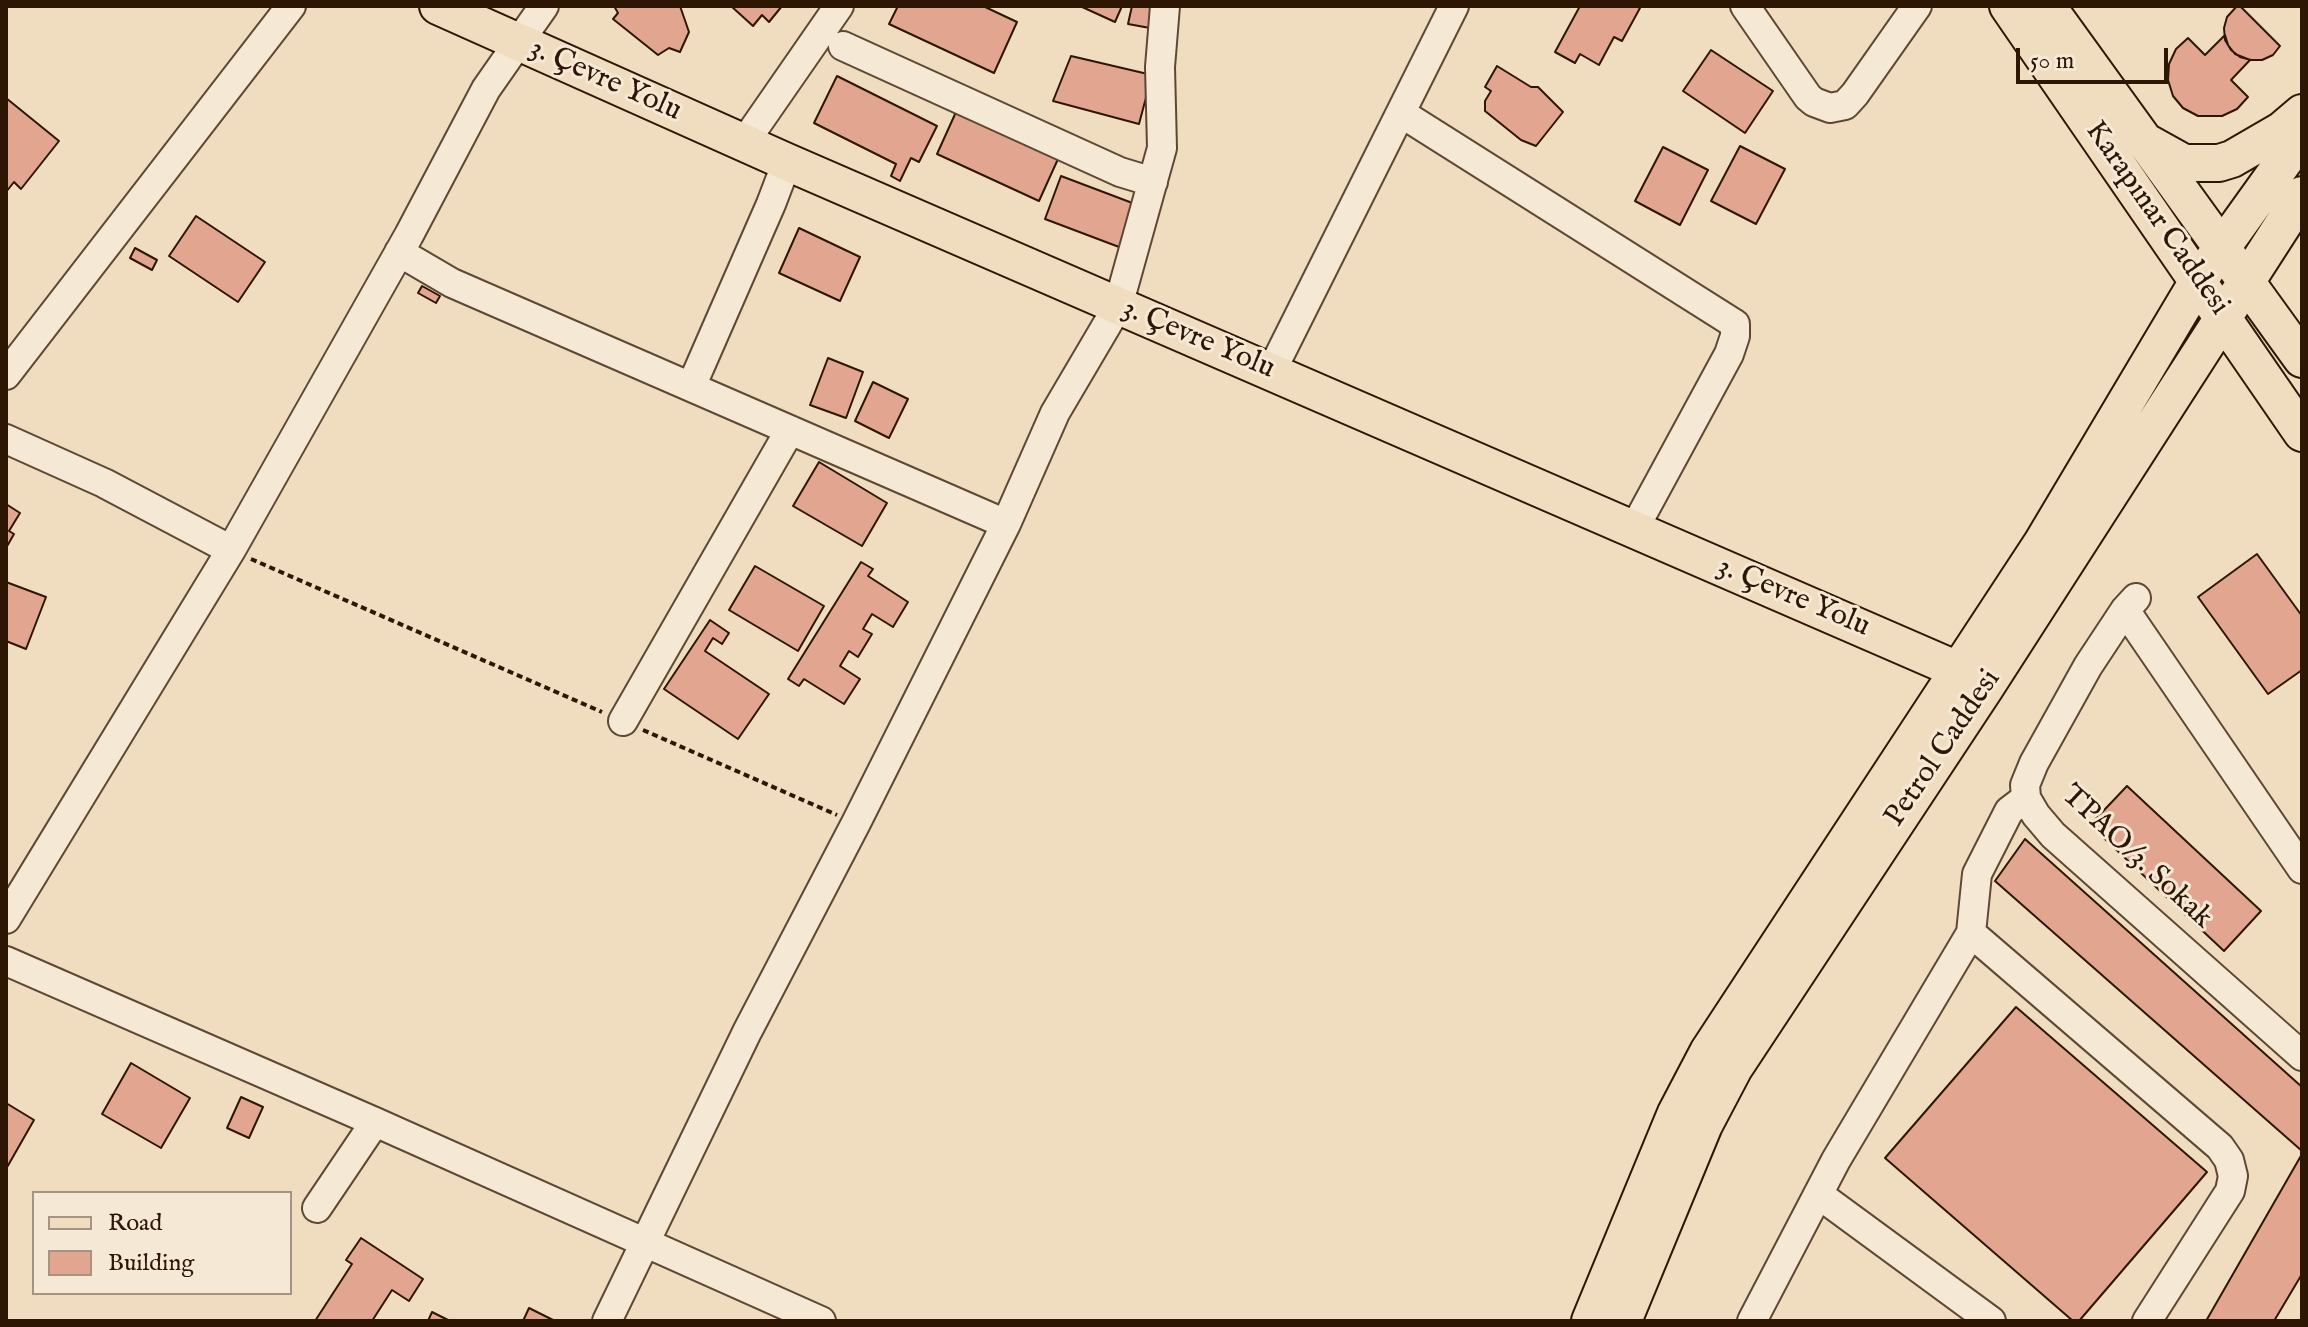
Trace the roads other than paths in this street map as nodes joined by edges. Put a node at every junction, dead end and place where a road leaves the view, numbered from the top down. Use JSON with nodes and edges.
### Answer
{"nodes":[{"id":1,"x":291,"y":6,"type":"edge"},
{"id":2,"x":438,"y":6,"type":"edge"},
{"id":3,"x":544,"y":6,"type":"edge"},
{"id":4,"x":839,"y":6,"type":"edge"},
{"id":5,"x":1165,"y":6,"type":"edge"},
{"id":6,"x":1454,"y":6,"type":"edge"},
{"id":7,"x":1745,"y":6,"type":"edge"},
{"id":8,"x":1917,"y":6,"type":"edge"},
{"id":9,"x":2008,"y":6,"type":"edge"},
{"id":10,"x":2047,"y":6,"type":"edge"},
{"id":11,"x":517,"y":41,"type":"junction"},
{"id":12,"x":843,"y":46,"type":"dead end"},
{"id":13,"x":2063,"y":56,"type":"junction"},
{"id":14,"x":1401,"y":113,"type":"junction"},
{"id":15,"x":2302,"y":113,"type":"edge"},
{"id":16,"x":2302,"y":136,"type":"edge"},
{"id":17,"x":2144,"y":140,"type":"junction"},
{"id":18,"x":744,"y":143,"type":"junction"},
{"id":19,"x":787,"y":162,"type":"junction"},
{"id":20,"x":1153,"y":182,"type":"junction"},
{"id":21,"x":2302,"y":195,"type":"edge"},
{"id":22,"x":2222,"y":248,"type":"junction"},
{"id":23,"x":399,"y":252,"type":"junction"},
{"id":24,"x":2198,"y":281,"type":"junction"},
{"id":25,"x":2248,"y":283,"type":"junction"},
{"id":26,"x":1118,"y":306,"type":"junction"},
{"id":27,"x":2224,"y":318,"type":"junction"},
{"id":28,"x":2302,"y":359,"type":"edge"},
{"id":29,"x":1271,"y":372,"type":"junction"},
{"id":30,"x":6,"y":375,"type":"edge"},
{"id":31,"x":691,"y":387,"type":"junction"},
{"id":32,"x":790,"y":430,"type":"junction"},
{"id":33,"x":2302,"y":433,"type":"edge"},
{"id":34,"x":6,"y":439,"type":"edge"},
{"id":35,"x":1006,"y":524,"type":"junction"},
{"id":36,"x":1634,"y":529,"type":"junction"},
{"id":37,"x":231,"y":550,"type":"junction"},
{"id":38,"x":1960,"y":671,"type":"junction"},
{"id":39,"x":623,"y":721,"type":"road end"},
{"id":40,"x":2026,"y":798,"type":"junction"},
{"id":41,"x":2302,"y":869,"type":"edge"},
{"id":42,"x":6,"y":919,"type":"edge"},
{"id":43,"x":1971,"y":933,"type":"junction"},
{"id":44,"x":6,"y":961,"type":"edge"},
{"id":45,"x":2302,"y":1056,"type":"edge"},
{"id":46,"x":375,"y":1122,"type":"junction"},
{"id":47,"x":1818,"y":1194,"type":"junction"},
{"id":48,"x":317,"y":1208,"type":"dead end"},
{"id":49,"x":646,"y":1241,"type":"junction"},
{"id":50,"x":1975,"y":1316,"type":"edge"},
{"id":51,"x":607,"y":1321,"type":"edge"},
{"id":52,"x":821,"y":1321,"type":"edge"},
{"id":53,"x":1590,"y":1321,"type":"edge"},
{"id":54,"x":1623,"y":1321,"type":"edge"},
{"id":55,"x":1752,"y":1321,"type":"edge"},
{"id":56,"x":2147,"y":1321,"type":"edge"}],
"edges":[{"from":1,"to":30,"type":"street"},
{"from":2,"to":11,"type":"main road","name":"3. Çevre Yolu"},
{"from":3,"to":11,"type":"street"},
{"from":4,"to":18,"type":"street"},
{"from":5,"to":20,"type":"street"},
{"from":6,"to":14,"type":"street"},
{"from":7,"to":8,"type":"street"},
{"from":9,"to":13,"type":"main road","name":"Karapınar Caddesi"},
{"from":10,"to":13,"type":"main road","name":"Karapınar Caddesi"},
{"from":11,"to":18,"type":"main road","name":"3. Çevre Yolu"},
{"from":11,"to":23,"type":"street"},
{"from":12,"to":20,"type":"street"},
{"from":13,"to":17,"type":"main road","name":"Karapınar Caddesi"},
{"from":13,"to":24,"type":"main road","name":"Karapınar Caddesi"},
{"from":14,"to":29,"type":"street"},
{"from":14,"to":36,"type":"street"},
{"from":15,"to":17,"type":"main road"},
{"from":16,"to":22,"type":"main road","name":"Petrol Caddesi"},
{"from":17,"to":22,"type":"main road","name":"Karapınar Caddesi"},
{"from":18,"to":19,"type":"main road","name":"3. Çevre Yolu"},
{"from":19,"to":26,"type":"main road","name":"3. Çevre Yolu"},
{"from":19,"to":31,"type":"street"},
{"from":20,"to":26,"type":"street"},
{"from":21,"to":25,"type":"main road","name":"Petrol Caddesi"},
{"from":22,"to":24,"type":"main road","name":"Petrol Caddesi"},
{"from":22,"to":25,"type":"main road","name":"Karapınar Caddesi"},
{"from":23,"to":31,"type":"street"},
{"from":23,"to":37,"type":"street"},
{"from":24,"to":27,"type":"main road","name":"Karapınar Caddesi"},
{"from":24,"to":38,"type":"main road","name":"Petrol Caddesi"},
{"from":25,"to":27,"type":"main road","name":"Petrol Caddesi"},
{"from":25,"to":28,"type":"main road","name":"Karapınar Caddesi"},
{"from":26,"to":29,"type":"main road","name":"3. Çevre Yolu"},
{"from":26,"to":35,"type":"street"},
{"from":27,"to":33,"type":"main road","name":"Karapınar Caddesi"},
{"from":27,"to":54,"type":"main road","name":"Petrol Caddesi"},
{"from":29,"to":36,"type":"main road","name":"3. Çevre Yolu"},
{"from":31,"to":32,"type":"street"},
{"from":32,"to":35,"type":"street"},
{"from":32,"to":39,"type":"street"},
{"from":34,"to":37,"type":"street"},
{"from":35,"to":49,"type":"street"},
{"from":36,"to":38,"type":"main road","name":"3. Çevre Yolu"},
{"from":37,"to":42,"type":"street"},
{"from":38,"to":53,"type":"main road","name":"Petrol Caddesi"},
{"from":40,"to":41,"type":"street","name":"TPAO/3. Sokak"},
{"from":40,"to":43,"type":"street"},
{"from":40,"to":45,"type":"street","name":"TPAO/3. Sokak"},
{"from":43,"to":47,"type":"street"},
{"from":43,"to":56,"type":"street"},
{"from":44,"to":46,"type":"street"},
{"from":46,"to":48,"type":"street"},
{"from":46,"to":49,"type":"street"},
{"from":47,"to":50,"type":"street"},
{"from":47,"to":55,"type":"street"},
{"from":49,"to":51,"type":"street"},
{"from":49,"to":52,"type":"street"}]}
